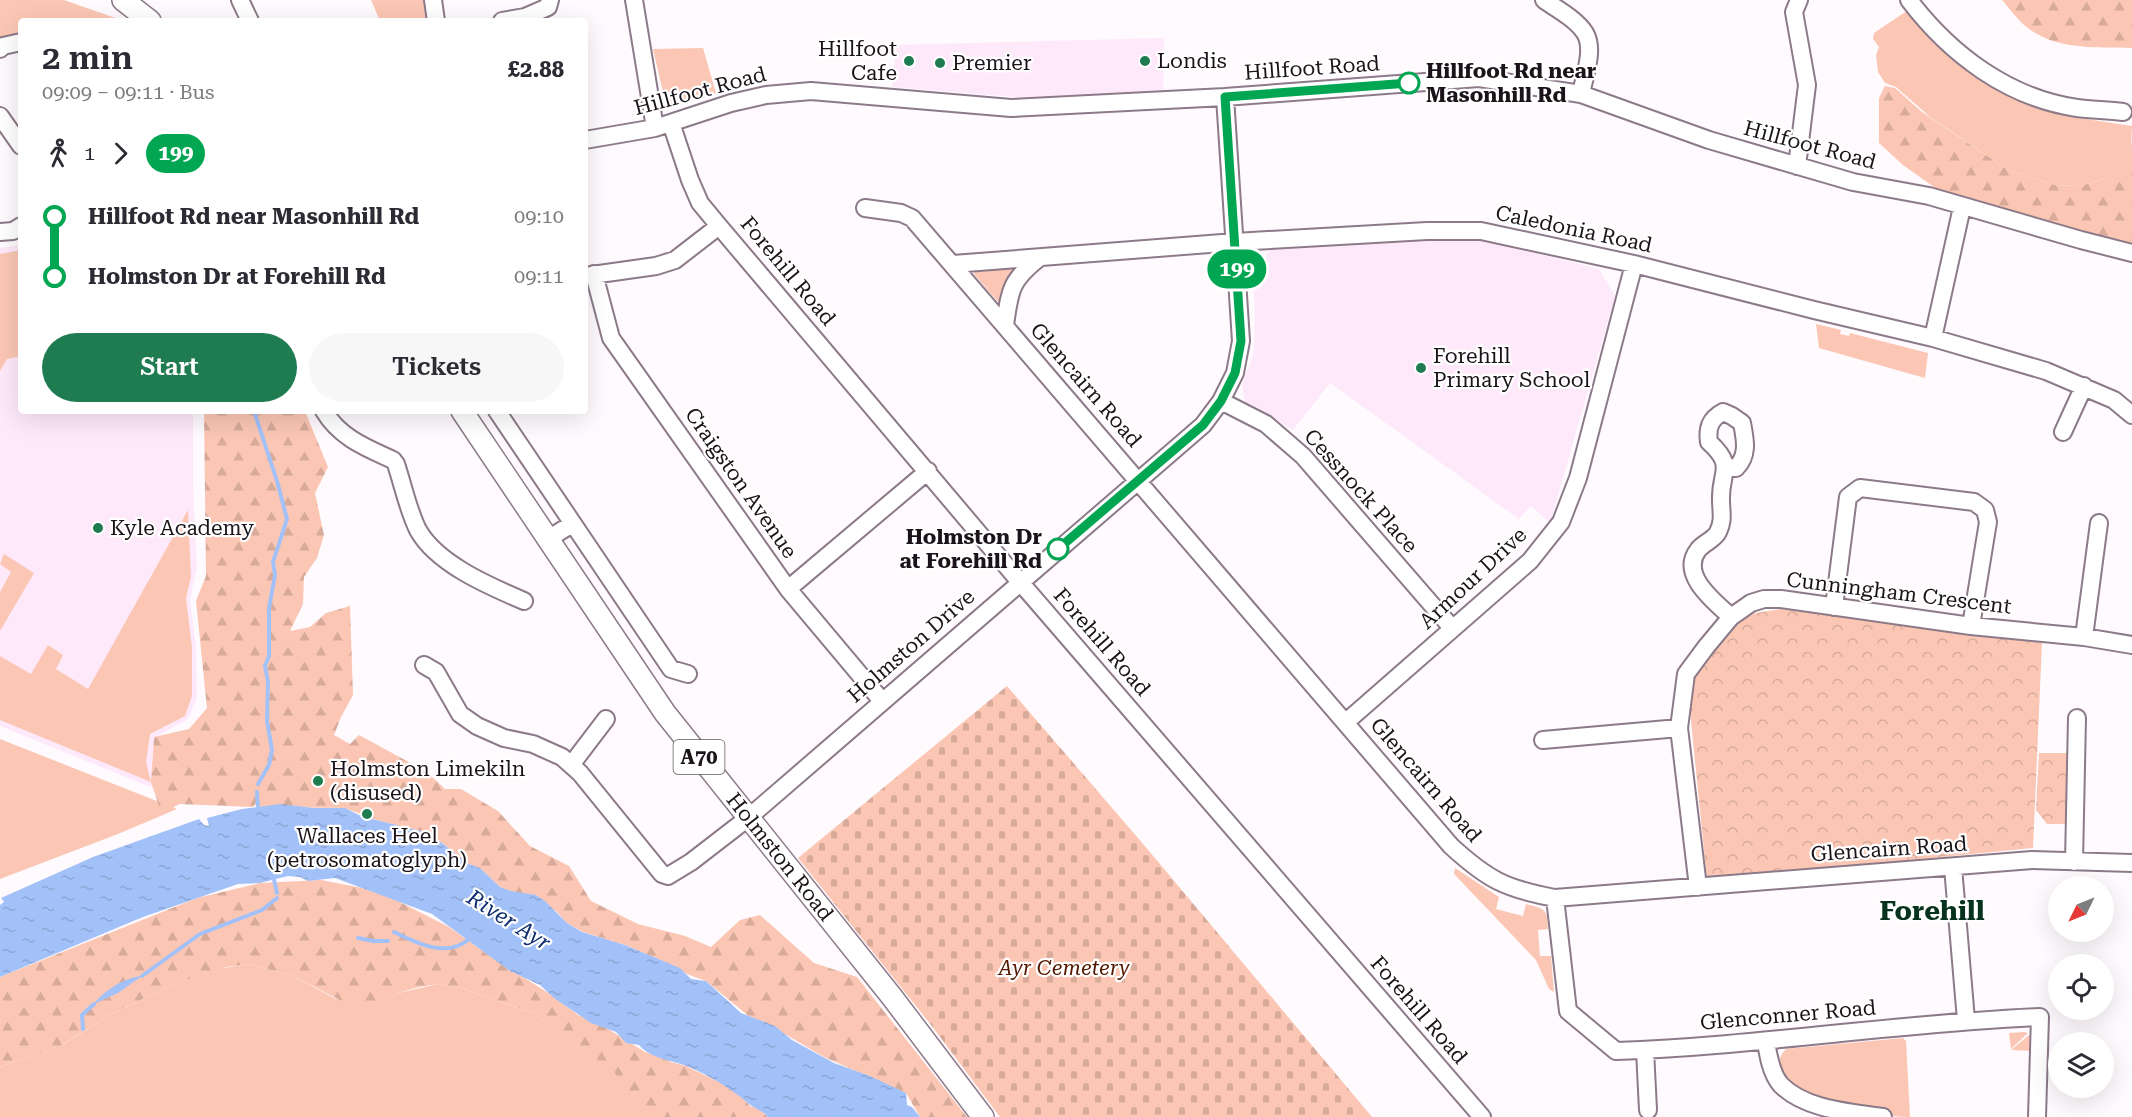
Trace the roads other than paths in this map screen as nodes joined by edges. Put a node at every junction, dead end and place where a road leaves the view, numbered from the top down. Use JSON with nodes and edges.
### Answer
{"nodes":[{"id":1,"x":240,"y":0,"type":"edge"},
{"id":2,"x":433,"y":0,"type":"edge"},
{"id":3,"x":550,"y":0,"type":"edge"},
{"id":4,"x":634,"y":0,"type":"edge"},
{"id":5,"x":1544,"y":0,"type":"edge"},
{"id":6,"x":1799,"y":0,"type":"edge"},
{"id":7,"x":1909,"y":0,"type":"edge"},
{"id":8,"x":122,"y":1,"type":"edge"},
{"id":9,"x":146,"y":18,"type":"edge"},
{"id":10,"x":249,"y":18,"type":"edge"},
{"id":11,"x":436,"y":18,"type":"edge"},
{"id":12,"x":517,"y":18,"type":"edge"},
{"id":13,"x":18,"y":43,"type":"edge"},
{"id":14,"x":0,"y":49,"type":"edge"},
{"id":15,"x":1581,"y":94,"type":"junction"},
{"id":16,"x":1225,"y":97,"type":"junction"},
{"id":17,"x":2123,"y":112,"type":"dead end"},
{"id":18,"x":0,"y":116,"type":"edge"},
{"id":19,"x":663,"y":125,"type":"junction"},
{"id":20,"x":588,"y":139,"type":"edge"},
{"id":21,"x":18,"y":142,"type":"edge"},
{"id":22,"x":1797,"y":166,"type":"junction"},
{"id":23,"x":1962,"y":207,"type":"junction"},
{"id":24,"x":865,"y":208,"type":"dead end"},
{"id":25,"x":719,"y":226,"type":"junction"},
{"id":26,"x":18,"y":228,"type":"edge"},
{"id":27,"x":0,"y":232,"type":"edge"},
{"id":28,"x":1235,"y":242,"type":"junction"},
{"id":29,"x":2132,"y":253,"type":"edge"},
{"id":30,"x":1039,"y":258,"type":"junction"},
{"id":31,"x":953,"y":264,"type":"junction"},
{"id":32,"x":1634,"y":264,"type":"junction"},
{"id":33,"x":589,"y":275,"type":"edge"},
{"id":34,"x":1005,"y":325,"type":"junction"},
{"id":35,"x":1933,"y":338,"type":"junction"},
{"id":36,"x":2084,"y":386,"type":"junction"},
{"id":37,"x":1221,"y":401,"type":"junction"},
{"id":38,"x":326,"y":414,"type":"edge"},
{"id":39,"x":464,"y":414,"type":"edge"},
{"id":40,"x":499,"y":414,"type":"edge"},
{"id":41,"x":2132,"y":415,"type":"edge"},
{"id":42,"x":2063,"y":432,"type":"dead end"},
{"id":43,"x":1726,"y":467,"type":"dead end"},
{"id":44,"x":928,"y":471,"type":"junction"},
{"id":45,"x":1138,"y":480,"type":"junction"},
{"id":46,"x":2099,"y":523,"type":"dead end"},
{"id":47,"x":572,"y":524,"type":"junction"},
{"id":48,"x":548,"y":539,"type":"junction"},
{"id":49,"x":1020,"y":582,"type":"junction"},
{"id":50,"x":788,"y":589,"type":"junction"},
{"id":51,"x":524,"y":601,"type":"dead end"},
{"id":52,"x":1834,"y":607,"type":"junction"},
{"id":53,"x":1731,"y":617,"type":"junction"},
{"id":54,"x":1971,"y":626,"type":"junction"},
{"id":55,"x":1452,"y":628,"type":"junction"},
{"id":56,"x":2084,"y":637,"type":"junction"},
{"id":57,"x":2132,"y":645,"type":"edge"},
{"id":58,"x":424,"y":665,"type":"dead end"},
{"id":59,"x":688,"y":674,"type":"dead end"},
{"id":60,"x":882,"y":701,"type":"junction"},
{"id":61,"x":2078,"y":718,"type":"dead end"},
{"id":62,"x":606,"y":719,"type":"dead end"},
{"id":63,"x":1346,"y":722,"type":"junction"},
{"id":64,"x":1679,"y":728,"type":"junction"},
{"id":65,"x":1543,"y":740,"type":"dead end"},
{"id":66,"x":571,"y":765,"type":"junction"},
{"id":67,"x":748,"y":818,"type":"junction"},
{"id":68,"x":2073,"y":862,"type":"junction"},
{"id":69,"x":2132,"y":863,"type":"edge"},
{"id":70,"x":1953,"y":867,"type":"junction"},
{"id":71,"x":1698,"y":887,"type":"junction"},
{"id":72,"x":1555,"y":898,"type":"junction"},
{"id":73,"x":1966,"y":1020,"type":"junction"},
{"id":74,"x":1766,"y":1041,"type":"junction"},
{"id":75,"x":1645,"y":1050,"type":"junction"},
{"id":76,"x":1648,"y":1110,"type":"dead end"},
{"id":77,"x":983,"y":1117,"type":"edge"},
{"id":78,"x":1482,"y":1117,"type":"edge"},
{"id":79,"x":1883,"y":1117,"type":"edge"},
{"id":80,"x":2037,"y":1117,"type":"edge"}],
"edges":[{"from":1,"to":10,"type":"street"},
{"from":2,"to":11,"type":"street"},
{"from":3,"to":12,"type":"street"},
{"from":4,"to":19,"type":"street","name":"Forehill Road"},
{"from":5,"to":15,"type":"street"},
{"from":6,"to":22,"type":"street"},
{"from":7,"to":17,"type":"street"},
{"from":8,"to":9,"type":"main road"},
{"from":13,"to":14,"type":"street"},
{"from":15,"to":16,"type":"street","name":"Hillfoot Road"},
{"from":15,"to":22,"type":"street","name":"Hillfoot Road"},
{"from":16,"to":19,"type":"street","name":"Hillfoot Road"},
{"from":16,"to":28,"type":"street","name":"Holmston Drive"},
{"from":18,"to":21,"type":"street"},
{"from":19,"to":20,"type":"street","name":"Hillfoot Road"},
{"from":19,"to":25,"type":"street","name":"Forehill Road"},
{"from":22,"to":23,"type":"street","name":"Hillfoot Road"},
{"from":23,"to":29,"type":"street","name":"Hillfoot Road"},
{"from":23,"to":35,"type":"street"},
{"from":24,"to":31,"type":"street","name":"Glencairn Road"},
{"from":25,"to":33,"type":"street"},
{"from":25,"to":44,"type":"street","name":"Forehill Road"},
{"from":26,"to":27,"type":"street"},
{"from":28,"to":30,"type":"street","name":"Caledonia Road"},
{"from":28,"to":32,"type":"street","name":"Caledonia Road"},
{"from":28,"to":37,"type":"street","name":"Holmston Drive"},
{"from":30,"to":31,"type":"street","name":"Caledonia Road"},
{"from":30,"to":34,"type":"street","name":"Glencairn Road"},
{"from":31,"to":34,"type":"street","name":"Glencairn Road"},
{"from":32,"to":35,"type":"street","name":"Caledonia Road"},
{"from":32,"to":55,"type":"street","name":"Armour Drive"},
{"from":33,"to":50,"type":"street","name":"Craigston Avenue"},
{"from":34,"to":45,"type":"street","name":"Glencairn Road"},
{"from":35,"to":36,"type":"street","name":"Caledonia Road"},
{"from":36,"to":41,"type":"street","name":"Caledonia Road"},
{"from":36,"to":42,"type":"street"},
{"from":37,"to":45,"type":"street","name":"Holmston Drive"},
{"from":37,"to":55,"type":"street","name":"Cessnock Place"},
{"from":38,"to":51,"type":"street"},
{"from":39,"to":48,"type":"main road","name":"Holmston Road","number":"A70"},
{"from":40,"to":47,"type":"street"},
{"from":43,"to":53,"type":"street"},
{"from":44,"to":49,"type":"street","name":"Forehill Road"},
{"from":44,"to":50,"type":"street"},
{"from":45,"to":49,"type":"street","name":"Holmston Drive"},
{"from":45,"to":63,"type":"street","name":"Glencairn Road"},
{"from":46,"to":56,"type":"street"},
{"from":47,"to":48,"type":"street"},
{"from":47,"to":59,"type":"street"},
{"from":48,"to":67,"type":"main road","name":"Holmston Road","number":"A70"},
{"from":49,"to":60,"type":"street","name":"Holmston Drive"},
{"from":49,"to":78,"type":"street","name":"Forehill Road"},
{"from":50,"to":60,"type":"street","name":"Craigston Avenue"},
{"from":52,"to":53,"type":"street","name":"Cunningham Crescent"},
{"from":52,"to":54,"type":"street","name":"Cunningham Crescent"},
{"from":52,"to":54,"type":"street"},
{"from":53,"to":64,"type":"street","name":"Cunningham Crescent"},
{"from":54,"to":56,"type":"street","name":"Cunningham Crescent"},
{"from":55,"to":63,"type":"street","name":"Armour Drive"},
{"from":56,"to":57,"type":"street","name":"Cunningham Crescent"},
{"from":58,"to":66,"type":"street"},
{"from":60,"to":67,"type":"street","name":"Holmston Drive"},
{"from":61,"to":68,"type":"street"},
{"from":62,"to":66,"type":"street"},
{"from":63,"to":72,"type":"street","name":"Glencairn Road"},
{"from":64,"to":65,"type":"street"},
{"from":64,"to":71,"type":"street","name":"Cunningham Crescent"},
{"from":66,"to":67,"type":"street","name":"Holmston Drive"},
{"from":67,"to":77,"type":"main road","name":"Holmston Road","number":"A70"},
{"from":68,"to":69,"type":"street","name":"Glencairn Road"},
{"from":68,"to":70,"type":"street","name":"Glencairn Road"},
{"from":70,"to":71,"type":"street","name":"Glencairn Road"},
{"from":70,"to":73,"type":"street"},
{"from":71,"to":72,"type":"street","name":"Glencairn Road"},
{"from":72,"to":75,"type":"street","name":"Glenconner Road"},
{"from":73,"to":74,"type":"street","name":"Glenconner Road"},
{"from":73,"to":80,"type":"street","name":"Glenconner Road"},
{"from":74,"to":75,"type":"street","name":"Glenconner Road"},
{"from":74,"to":79,"type":"street"},
{"from":75,"to":76,"type":"street"}]}
